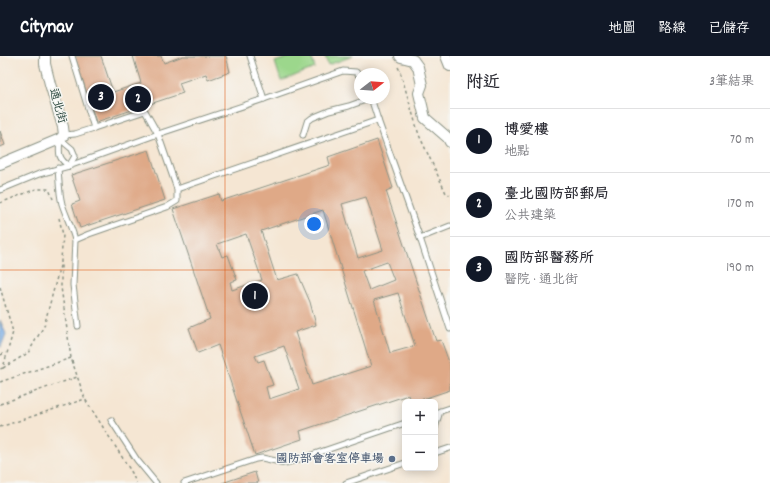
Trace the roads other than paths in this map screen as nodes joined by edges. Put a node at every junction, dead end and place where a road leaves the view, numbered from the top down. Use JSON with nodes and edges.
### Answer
{"nodes":[{"id":1,"x":45,"y":56,"type":"edge"},
{"id":2,"x":72,"y":56,"type":"edge"},
{"id":3,"x":250,"y":56,"type":"edge"},
{"id":4,"x":446,"y":56,"type":"edge"},
{"id":5,"x":399,"y":61,"type":"edge"},
{"id":6,"x":450,"y":66,"type":"edge"},
{"id":7,"x":354,"y":72,"type":"edge"},
{"id":8,"x":264,"y":99,"type":"junction"},
{"id":9,"x":354,"y":104,"type":"edge"},
{"id":10,"x":373,"y":104,"type":"edge"},
{"id":11,"x":378,"y":120,"type":"junction"},
{"id":12,"x":94,"y":128,"type":"junction"},
{"id":13,"x":158,"y":134,"type":"junction"},
{"id":14,"x":303,"y":135,"type":"dead end"},
{"id":15,"x":62,"y":137,"type":"junction"},
{"id":16,"x":450,"y":142,"type":"edge"},
{"id":17,"x":0,"y":164,"type":"edge"},
{"id":18,"x":69,"y":166,"type":"junction"},
{"id":19,"x":58,"y":168,"type":"junction"},
{"id":20,"x":177,"y":189,"type":"junction"},
{"id":21,"x":0,"y":190,"type":"edge"},
{"id":22,"x":450,"y":226,"type":"edge"},
{"id":23,"x":420,"y":238,"type":"junction"},
{"id":24,"x":75,"y":240,"type":"junction"},
{"id":25,"x":78,"y":326,"type":"dead end"},
{"id":26,"x":450,"y":329,"type":"edge"},
{"id":27,"x":450,"y":408,"type":"edge"},
{"id":28,"x":438,"y":412,"type":"edge"},
{"id":29,"x":111,"y":420,"type":"dead end"},
{"id":30,"x":402,"y":424,"type":"edge"},
{"id":31,"x":450,"y":448,"type":"edge"},
{"id":32,"x":438,"y":452,"type":"edge"},
{"id":33,"x":402,"y":464,"type":"edge"},
{"id":34,"x":156,"y":483,"type":"edge"},
{"id":35,"x":184,"y":483,"type":"edge"},
{"id":36,"x":346,"y":483,"type":"edge"}],
"edges":[{"from":1,"to":15,"type":"street","name":"通北街"},
{"from":2,"to":12,"type":"lane"},
{"from":3,"to":8,"type":"lane"},
{"from":4,"to":6,"type":"street"},
{"from":5,"to":16,"type":"street"},
{"from":7,"to":8,"type":"lane"},
{"from":8,"to":13,"type":"lane"},
{"from":9,"to":14,"type":"lane"},
{"from":10,"to":11,"type":"lane"},
{"from":11,"to":20,"type":"lane"},
{"from":11,"to":23,"type":"lane"},
{"from":12,"to":13,"type":"lane"},
{"from":12,"to":15,"type":"lane"},
{"from":13,"to":18,"type":"lane"},
{"from":13,"to":20,"type":"lane"},
{"from":15,"to":17,"type":"street","name":"通北街"},
{"from":15,"to":18,"type":"lane"},
{"from":15,"to":18,"type":"lane"},
{"from":18,"to":19,"type":"lane"},
{"from":19,"to":21,"type":"lane"},
{"from":19,"to":24,"type":"lane"},
{"from":20,"to":24,"type":"lane"},
{"from":22,"to":23,"type":"lane"},
{"from":23,"to":26,"type":"lane"},
{"from":24,"to":25,"type":"lane"},
{"from":27,"to":28,"type":"lane"},
{"from":29,"to":34,"type":"lane"},
{"from":30,"to":35,"type":"lane"},
{"from":31,"to":32,"type":"lane"},
{"from":33,"to":36,"type":"lane"}]}
